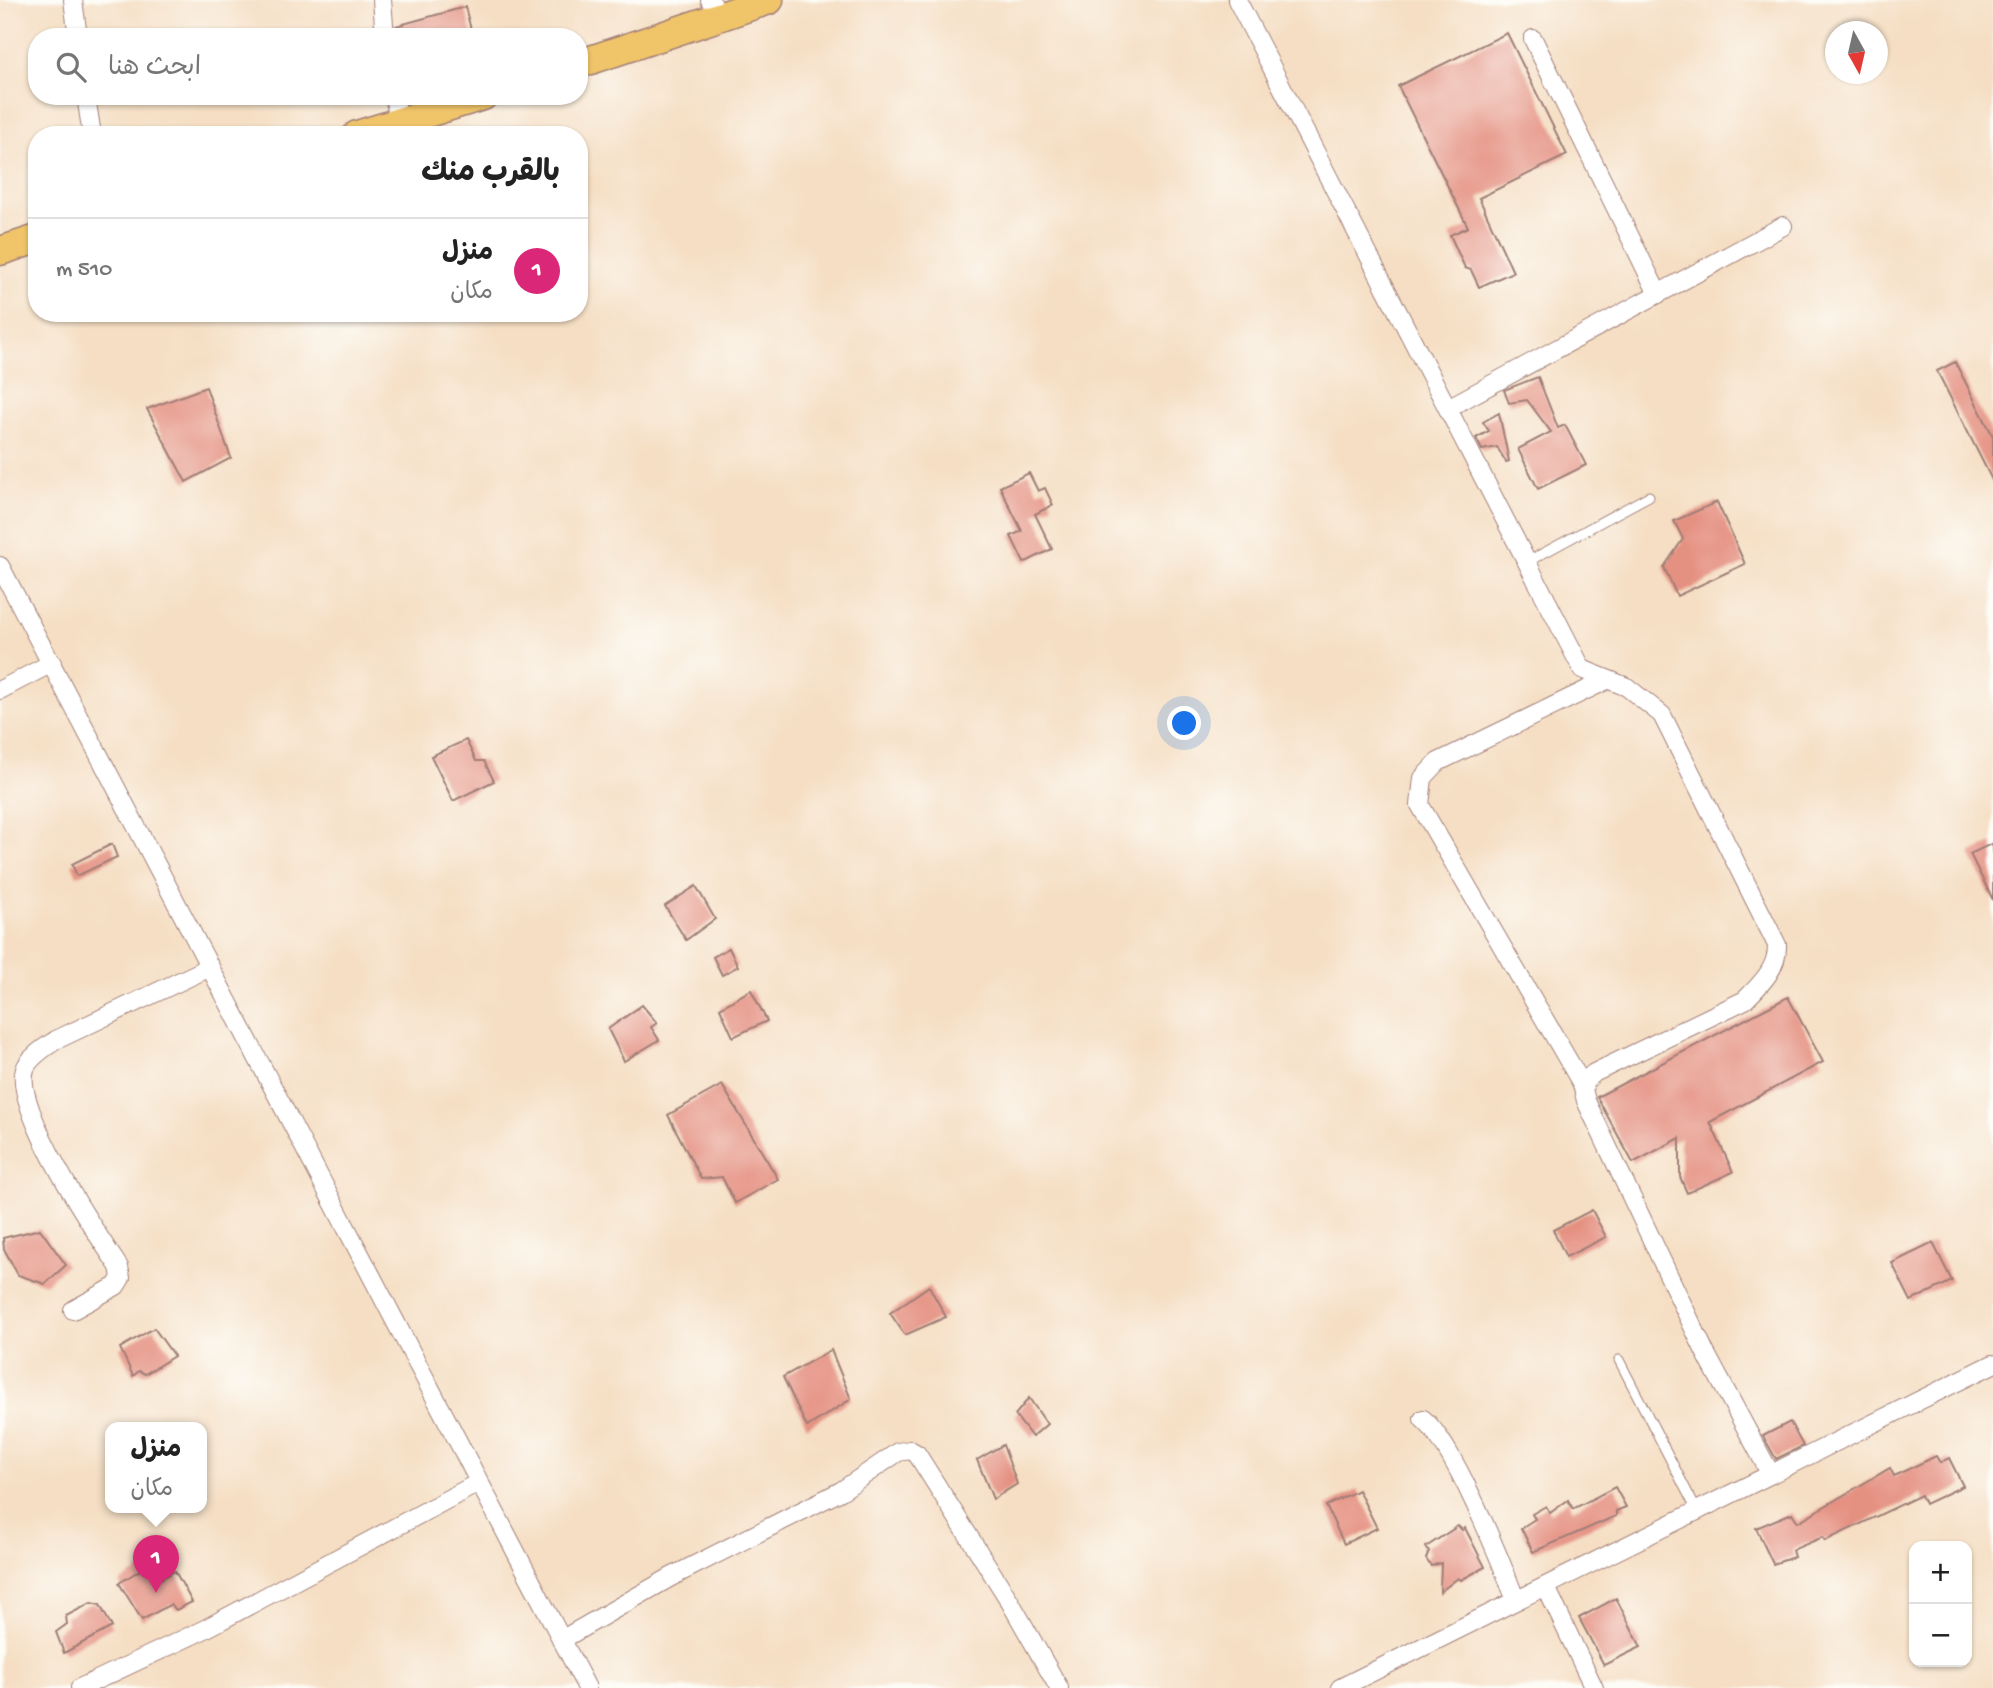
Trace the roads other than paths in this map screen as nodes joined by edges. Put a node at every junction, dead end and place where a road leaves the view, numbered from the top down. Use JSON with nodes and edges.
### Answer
{"nodes":[{"id":1,"x":73,"y":0,"type":"edge"},
{"id":2,"x":382,"y":0,"type":"edge"},
{"id":3,"x":769,"y":0,"type":"edge"},
{"id":4,"x":1237,"y":0,"type":"edge"},
{"id":5,"x":715,"y":8,"type":"edge"},
{"id":6,"x":77,"y":28,"type":"edge"},
{"id":7,"x":384,"y":28,"type":"edge"},
{"id":8,"x":1533,"y":39,"type":"dead end"},
{"id":9,"x":588,"y":60,"type":"edge"},
{"id":10,"x":87,"y":105,"type":"edge"},
{"id":11,"x":423,"y":105,"type":"edge"},
{"id":12,"x":396,"y":109,"type":"edge"},
{"id":13,"x":91,"y":126,"type":"edge"},
{"id":14,"x":370,"y":126,"type":"edge"},
{"id":15,"x":1783,"y":226,"type":"dead end"},
{"id":16,"x":28,"y":242,"type":"edge"},
{"id":17,"x":0,"y":251,"type":"edge"},
{"id":18,"x":1658,"y":295,"type":"junction"},
{"id":19,"x":1448,"y":408,"type":"junction"},
{"id":20,"x":1649,"y":496,"type":"dead end"},
{"id":21,"x":1527,"y":562,"type":"junction"},
{"id":22,"x":0,"y":566,"type":"edge"},
{"id":23,"x":52,"y":663,"type":"junction"},
{"id":24,"x":1608,"y":680,"type":"junction"},
{"id":25,"x":0,"y":690,"type":"edge"},
{"id":26,"x":210,"y":967,"type":"junction"},
{"id":27,"x":1582,"y":1084,"type":"junction"},
{"id":28,"x":73,"y":1310,"type":"dead end"},
{"id":29,"x":1619,"y":1360,"type":"dead end"},
{"id":30,"x":1993,"y":1364,"type":"edge"},
{"id":31,"x":1423,"y":1419,"type":"dead end"},
{"id":32,"x":1770,"y":1473,"type":"junction"},
{"id":33,"x":478,"y":1483,"type":"junction"},
{"id":34,"x":1697,"y":1511,"type":"junction"},
{"id":35,"x":1545,"y":1587,"type":"junction"},
{"id":36,"x":1515,"y":1598,"type":"junction"},
{"id":37,"x":561,"y":1640,"type":"junction"},
{"id":38,"x":80,"y":1688,"type":"edge"},
{"id":39,"x":587,"y":1688,"type":"edge"},
{"id":40,"x":1059,"y":1688,"type":"edge"},
{"id":41,"x":1340,"y":1688,"type":"edge"},
{"id":42,"x":1594,"y":1688,"type":"edge"}],
"edges":[{"from":1,"to":6,"type":"street"},
{"from":2,"to":7,"type":"street"},
{"from":3,"to":5,"type":"main road"},
{"from":4,"to":19,"type":"street"},
{"from":5,"to":9,"type":"main road"},
{"from":8,"to":18,"type":"street"},
{"from":10,"to":13,"type":"street"},
{"from":11,"to":12,"type":"main road"},
{"from":12,"to":14,"type":"main road"},
{"from":15,"to":18,"type":"street"},
{"from":16,"to":17,"type":"main road"},
{"from":18,"to":19,"type":"street"},
{"from":19,"to":21,"type":"street"},
{"from":20,"to":21,"type":"lane"},
{"from":21,"to":24,"type":"street"},
{"from":22,"to":23,"type":"street"},
{"from":23,"to":25,"type":"street"},
{"from":23,"to":26,"type":"street"},
{"from":24,"to":27,"type":"street"},
{"from":24,"to":27,"type":"street"},
{"from":26,"to":28,"type":"street"},
{"from":26,"to":33,"type":"street"},
{"from":27,"to":32,"type":"street"},
{"from":29,"to":34,"type":"lane"},
{"from":30,"to":32,"type":"street"},
{"from":31,"to":36,"type":"street"},
{"from":32,"to":34,"type":"street"},
{"from":33,"to":37,"type":"street"},
{"from":33,"to":38,"type":"street"},
{"from":34,"to":35,"type":"street"},
{"from":35,"to":36,"type":"street"},
{"from":35,"to":42,"type":"street"},
{"from":36,"to":41,"type":"street"},
{"from":37,"to":39,"type":"street"},
{"from":37,"to":40,"type":"street"}]}
